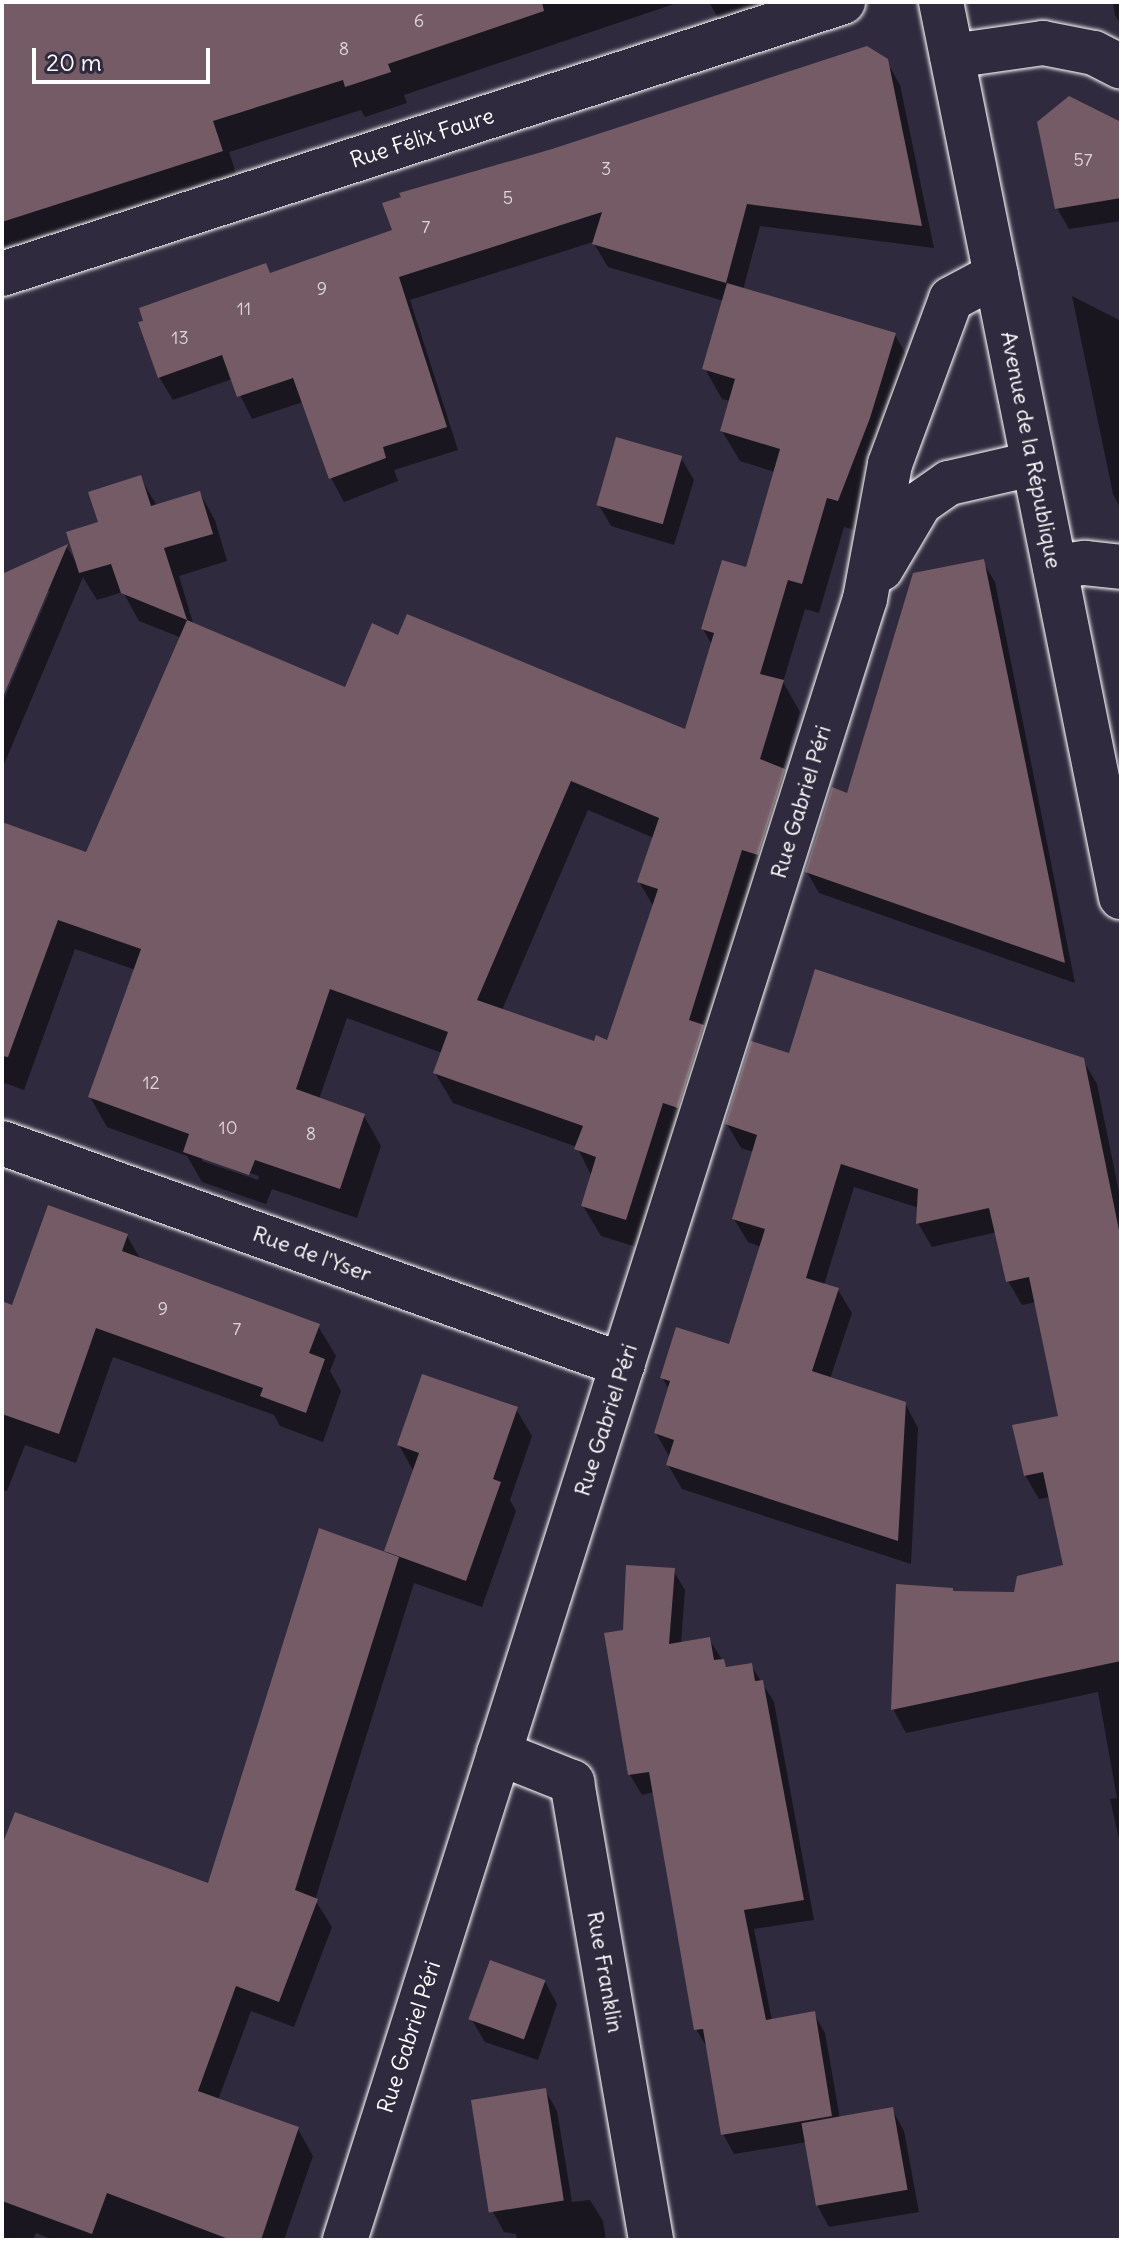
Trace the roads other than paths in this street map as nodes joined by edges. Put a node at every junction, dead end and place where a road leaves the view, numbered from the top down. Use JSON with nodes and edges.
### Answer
{"nodes":[{"id":1,"x":843,"y":2,"type":"edge"},
{"id":2,"x":941,"y":2,"type":"edge"},
{"id":3,"x":952,"y":56,"type":"junction"},
{"id":4,"x":1121,"y":67,"type":"edge"},
{"id":5,"x":2,"y":274,"type":"edge"},
{"id":6,"x":996,"y":275,"type":"junction"},
{"id":7,"x":1032,"y":464,"type":"junction"},
{"id":8,"x":1055,"y":567,"type":"junction"},
{"id":9,"x":1121,"y":567,"type":"edge"},
{"id":10,"x":865,"y":599,"type":"junction"},
{"id":11,"x":1121,"y":897,"type":"edge"},
{"id":12,"x":2,"y":1143,"type":"edge"},
{"id":13,"x":623,"y":1365,"type":"junction"},
{"id":14,"x":499,"y":1753,"type":"junction"},
{"id":15,"x":345,"y":2240,"type":"edge"},
{"id":16,"x":651,"y":2240,"type":"edge"}],
"edges":[{"from":1,"to":5,"type":"street","name":"Rue Félix Faure"},
{"from":2,"to":3,"type":"street","name":"Avenue de la République"},
{"from":3,"to":4,"type":"street"},
{"from":3,"to":6,"type":"street","name":"Avenue de la République"},
{"from":6,"to":7,"type":"street","name":"Avenue de la République"},
{"from":6,"to":10,"type":"street","name":"Rue Gabriel Péri"},
{"from":7,"to":8,"type":"street","name":"Avenue de la République"},
{"from":7,"to":10,"type":"street","name":"Rue Gabriel Péri"},
{"from":8,"to":9,"type":"street"},
{"from":8,"to":11,"type":"street","name":"Avenue de la République"},
{"from":10,"to":13,"type":"street","name":"Rue Gabriel Péri"},
{"from":12,"to":13,"type":"street","name":"Rue de l'Yser"},
{"from":13,"to":14,"type":"street","name":"Rue Gabriel Péri"},
{"from":14,"to":15,"type":"street","name":"Rue Gabriel Péri"},
{"from":14,"to":16,"type":"street","name":"Rue Franklin"}]}
